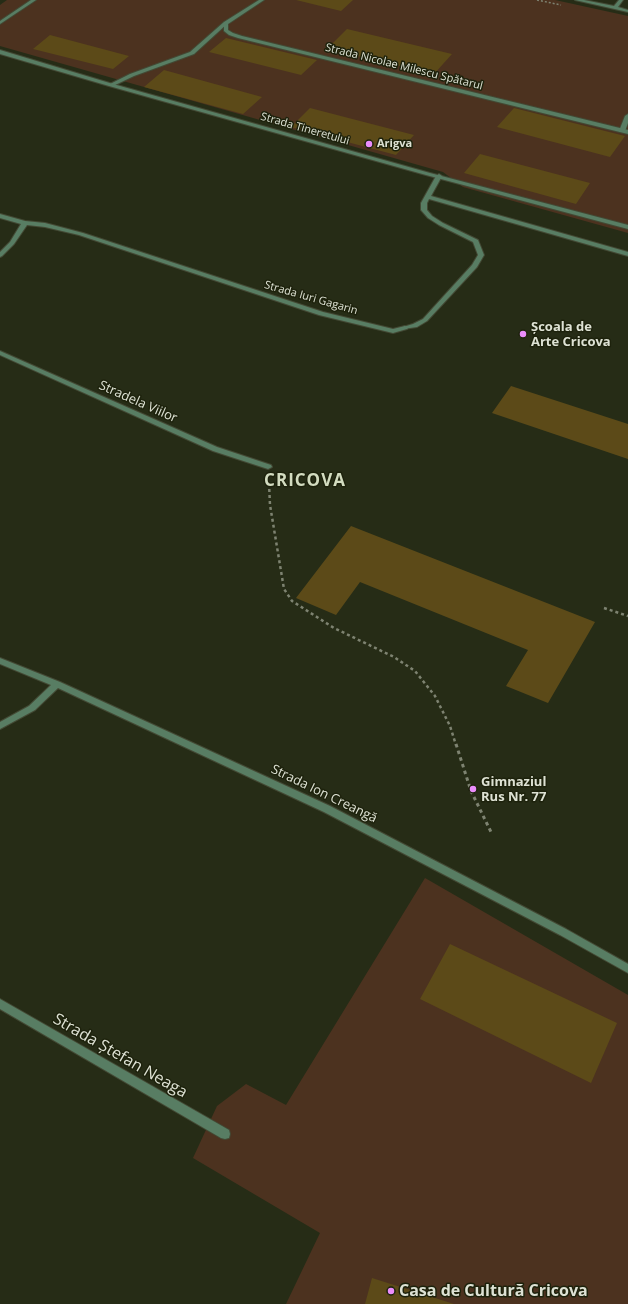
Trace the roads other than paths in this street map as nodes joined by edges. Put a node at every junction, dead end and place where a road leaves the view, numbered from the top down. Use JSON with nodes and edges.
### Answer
{"nodes":[{"id":1,"x":34,"y":0,"type":"edge"},
{"id":2,"x":262,"y":0,"type":"edge"},
{"id":3,"x":577,"y":0,"type":"edge"},
{"id":4,"x":621,"y":0,"type":"edge"},
{"id":5,"x":615,"y":8,"type":"junction"},
{"id":6,"x":628,"y":11,"type":"edge"},
{"id":7,"x":0,"y":23,"type":"edge"},
{"id":8,"x":226,"y":23,"type":"junction"},
{"id":9,"x":0,"y":52,"type":"edge"},
{"id":10,"x":111,"y":85,"type":"junction"},
{"id":11,"x":628,"y":116,"type":"edge"},
{"id":12,"x":622,"y":131,"type":"junction"},
{"id":13,"x":628,"y":132,"type":"edge"},
{"id":14,"x":439,"y":176,"type":"junction"},
{"id":15,"x":428,"y":197,"type":"junction"},
{"id":16,"x":0,"y":216,"type":"edge"},
{"id":17,"x":25,"y":224,"type":"junction"},
{"id":18,"x":628,"y":228,"type":"edge"},
{"id":19,"x":628,"y":254,"type":"edge"},
{"id":20,"x":0,"y":255,"type":"edge"},
{"id":21,"x":0,"y":353,"type":"edge"},
{"id":22,"x":268,"y":467,"type":"road end"},
{"id":23,"x":0,"y":661,"type":"edge"},
{"id":24,"x":57,"y":684,"type":"junction"},
{"id":25,"x":0,"y":726,"type":"edge"},
{"id":26,"x":628,"y":969,"type":"edge"},
{"id":27,"x":0,"y":1004,"type":"edge"},
{"id":28,"x":225,"y":1134,"type":"dead end"}],
"edges":[{"from":1,"to":7,"type":"street"},
{"from":2,"to":8,"type":"street"},
{"from":3,"to":5,"type":"street"},
{"from":4,"to":5,"type":"street"},
{"from":5,"to":6,"type":"street"},
{"from":8,"to":10,"type":"street"},
{"from":8,"to":12,"type":"street","name":"Strada Nicolae Milescu Spătarul"},
{"from":9,"to":10,"type":"street","name":"Strada Tineretului"},
{"from":10,"to":14,"type":"street","name":"Strada Tineretului"},
{"from":11,"to":12,"type":"street"},
{"from":12,"to":13,"type":"street","name":"Strada Nicolae Milescu Spătarul"},
{"from":14,"to":15,"type":"street","name":"Strada Iuri Gagarin"},
{"from":14,"to":18,"type":"street","name":"Strada Tineretului"},
{"from":15,"to":17,"type":"street","name":"Strada Iuri Gagarin"},
{"from":15,"to":19,"type":"street"},
{"from":16,"to":17,"type":"street","name":"Strada Iuri Gagarin"},
{"from":17,"to":20,"type":"street"},
{"from":21,"to":22,"type":"street","name":"Stradela Viilor"},
{"from":23,"to":24,"type":"street","name":"Strada Ion Creangă"},
{"from":24,"to":25,"type":"street"},
{"from":24,"to":26,"type":"street","name":"Strada Ion Creangă"},
{"from":27,"to":28,"type":"street","name":"Strada Ștefan Neaga"}]}
